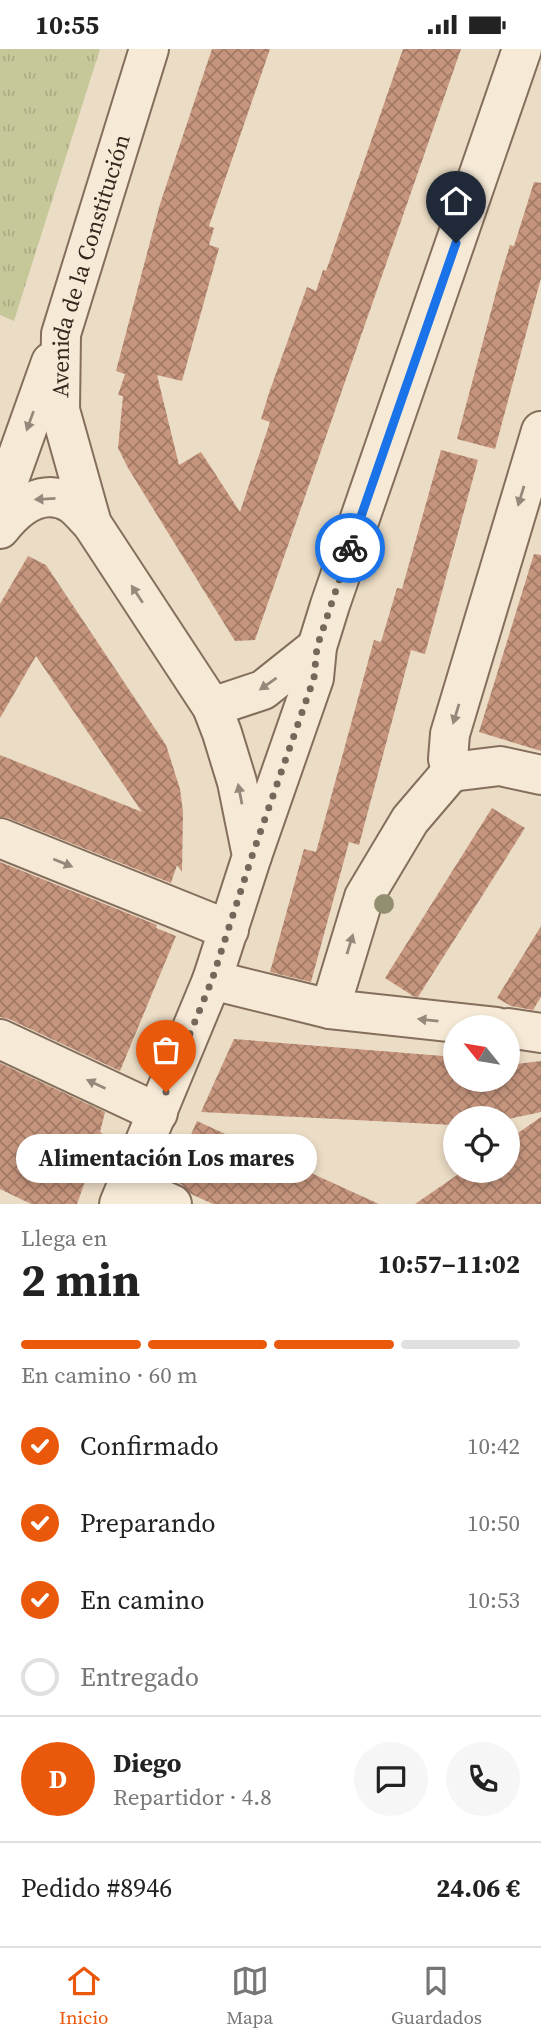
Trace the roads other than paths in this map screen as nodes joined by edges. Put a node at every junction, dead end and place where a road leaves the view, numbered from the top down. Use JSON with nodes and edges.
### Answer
{"nodes":[{"id":1,"x":149,"y":49,"type":"edge"},
{"id":2,"x":522,"y":49,"type":"edge"},
{"id":3,"x":61,"y":334,"type":"junction"},
{"id":4,"x":541,"y":431,"type":"edge"},
{"id":5,"x":0,"y":505,"type":"edge"},
{"id":6,"x":92,"y":524,"type":"junction"},
{"id":7,"x":0,"y":530,"type":"edge"},
{"id":8,"x":317,"y":647,"type":"junction"},
{"id":9,"x":212,"y":707,"type":"junction"},
{"id":10,"x":451,"y":772,"type":"junction"},
{"id":11,"x":541,"y":775,"type":"edge"},
{"id":12,"x":0,"y":838,"type":"edge"},
{"id":13,"x":252,"y":856,"type":"junction"},
{"id":14,"x":229,"y":930,"type":"junction"},
{"id":15,"x":212,"y":980,"type":"junction"},
{"id":16,"x":330,"y":1009,"type":"junction"},
{"id":17,"x":443,"y":1021,"type":"edge"},
{"id":18,"x":520,"y":1030,"type":"edge"},
{"id":19,"x":541,"y":1033,"type":"edge"},
{"id":20,"x":0,"y":1039,"type":"edge"},
{"id":21,"x":158,"y":1113,"type":"junction"},
{"id":22,"x":149,"y":1201,"type":"edge"}],
"edges":[{"from":1,"to":3,"type":"street","name":"Avenida de la Constitución"},
{"from":2,"to":8,"type":"street"},
{"from":3,"to":5,"type":"street","one_way":true},
{"from":3,"to":6,"type":"street","name":"Avenida de la Constitución"},
{"from":4,"to":10,"type":"street","one_way":true},
{"from":6,"to":7,"type":"street","name":"Avenida de la Constitución","one_way":true},
{"from":9,"to":6,"type":"street","name":"Avenida de la Constitución","one_way":true},
{"from":8,"to":9,"type":"street","one_way":true},
{"from":8,"to":13,"type":"street"},
{"from":13,"to":9,"type":"street","name":"Avenida de la Constitución","one_way":true},
{"from":10,"to":11,"type":"street"},
{"from":16,"to":10,"type":"street","one_way":true},
{"from":12,"to":14,"type":"street","one_way":true},
{"from":13,"to":14,"type":"street","name":"Avenida de la Constitución"},
{"from":14,"to":15,"type":"street","name":"Avenida de la Constitución"},
{"from":15,"to":16,"type":"street"},
{"from":15,"to":21,"type":"street","name":"Avenida de la Constitución"},
{"from":17,"to":16,"type":"street","one_way":true},
{"from":18,"to":19,"type":"street"},
{"from":21,"to":20,"type":"street","one_way":true},
{"from":21,"to":22,"type":"street","name":"Avenida de la Constitución"}]}
